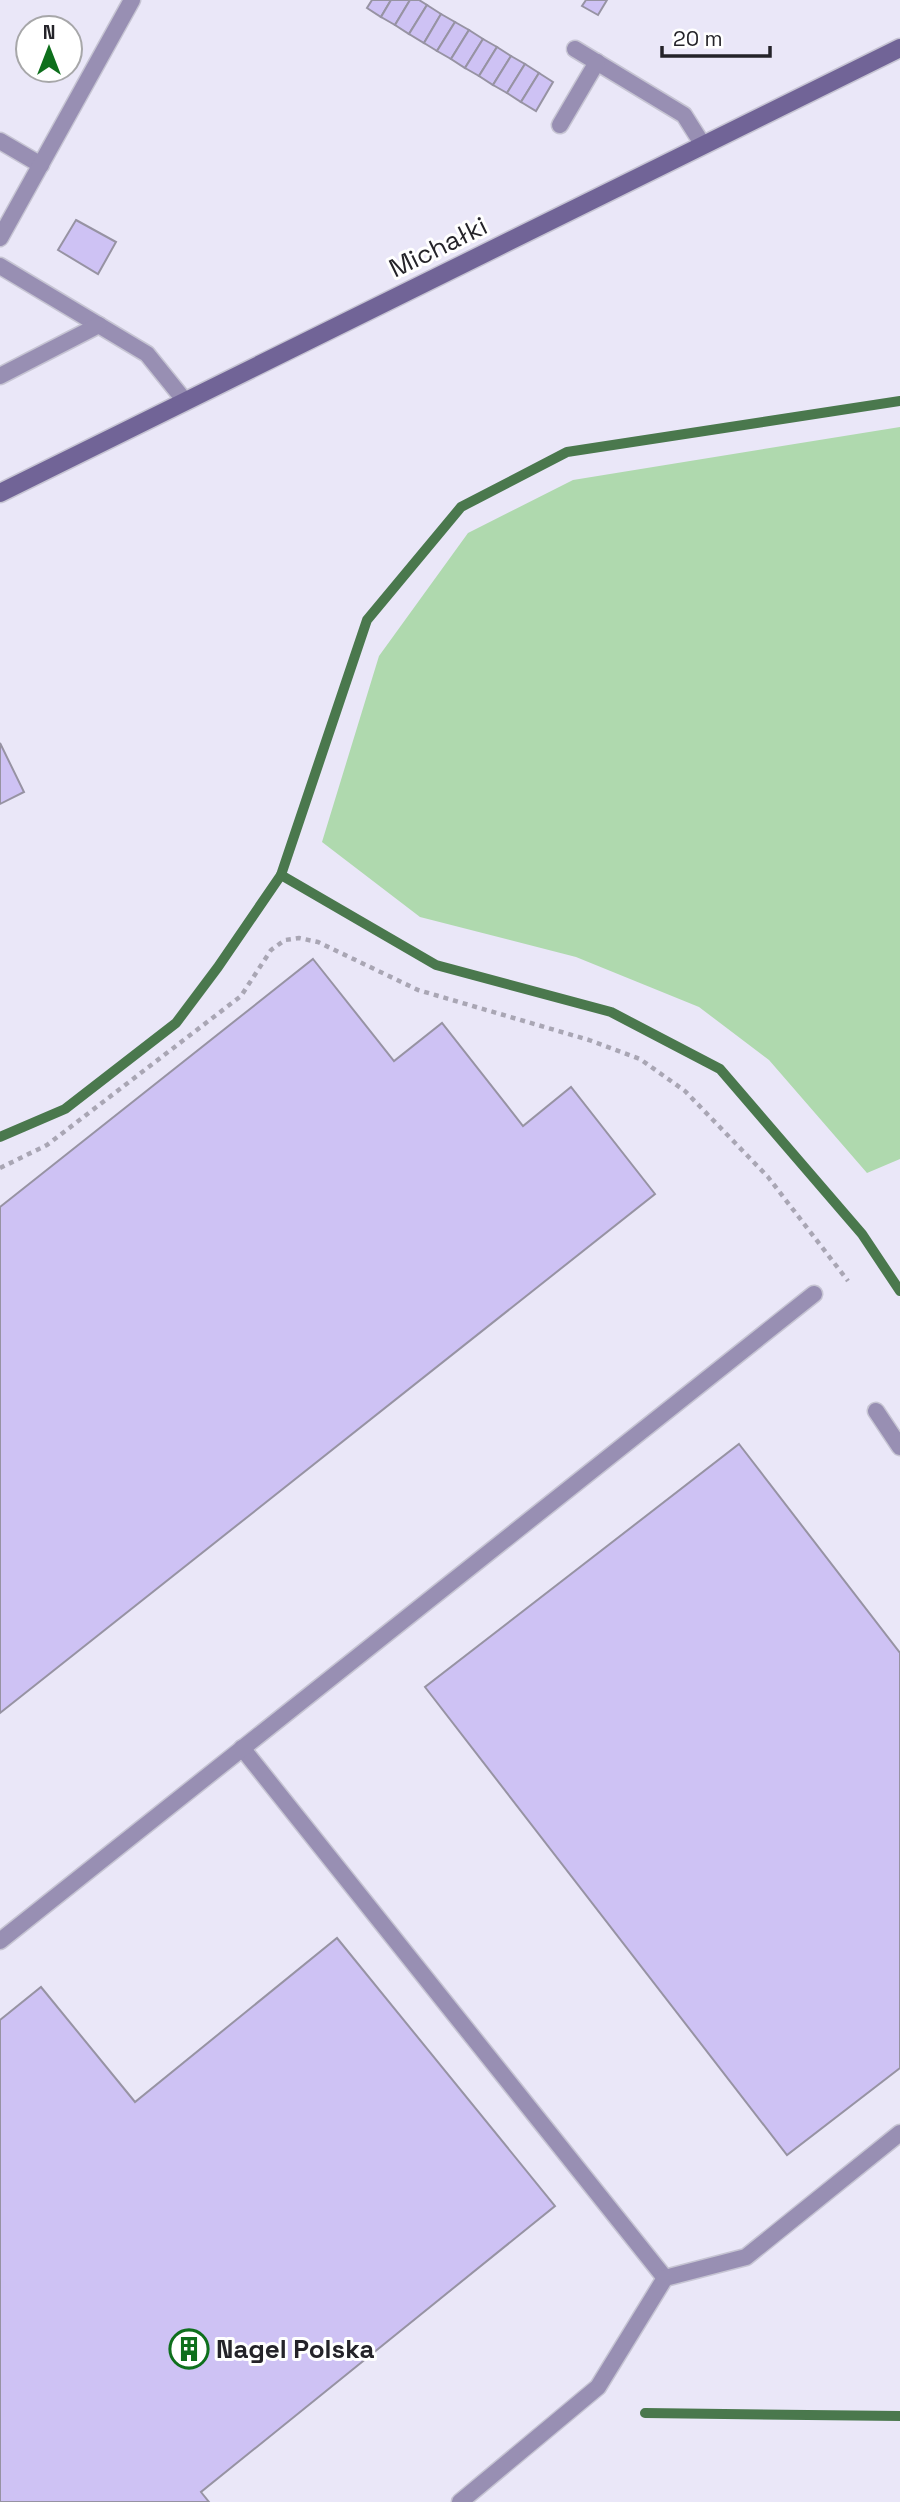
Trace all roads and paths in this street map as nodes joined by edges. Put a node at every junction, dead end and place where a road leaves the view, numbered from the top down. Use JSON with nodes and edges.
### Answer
{"nodes":[{"id":1,"x":132,"y":0,"type":"edge"},
{"id":2,"x":900,"y":48,"type":"edge"},
{"id":3,"x":575,"y":49,"type":"dead end"},
{"id":4,"x":597,"y":62,"type":"junction"},
{"id":5,"x":560,"y":125,"type":"dead end"},
{"id":6,"x":0,"y":141,"type":"edge"},
{"id":7,"x":703,"y":145,"type":"junction"},
{"id":8,"x":41,"y":164,"type":"junction"},
{"id":9,"x":0,"y":238,"type":"edge"},
{"id":10,"x":0,"y":267,"type":"edge"},
{"id":11,"x":99,"y":325,"type":"junction"},
{"id":12,"x":0,"y":376,"type":"edge"},
{"id":13,"x":185,"y":401,"type":"junction"},
{"id":14,"x":0,"y":493,"type":"edge"},
{"id":15,"x":0,"y":1168,"type":"edge"},
{"id":16,"x":848,"y":1281,"type":"dead end"},
{"id":17,"x":814,"y":1294,"type":"dead end"},
{"id":18,"x":876,"y":1411,"type":"dead end"},
{"id":19,"x":900,"y":1447,"type":"edge"},
{"id":20,"x":242,"y":1748,"type":"junction"},
{"id":21,"x":0,"y":1941,"type":"edge"},
{"id":22,"x":900,"y":2133,"type":"edge"},
{"id":23,"x":665,"y":2278,"type":"junction"},
{"id":24,"x":460,"y":2502,"type":"edge"}],
"edges":[{"from":1,"to":8,"type":"lane"},
{"from":2,"to":7,"type":"street","name":"Michałki"},
{"from":3,"to":4,"type":"lane"},
{"from":4,"to":5,"type":"lane"},
{"from":4,"to":7,"type":"lane"},
{"from":6,"to":8,"type":"lane"},
{"from":7,"to":13,"type":"street","name":"Michałki"},
{"from":8,"to":9,"type":"lane"},
{"from":10,"to":11,"type":"lane"},
{"from":11,"to":12,"type":"lane"},
{"from":11,"to":13,"type":"lane"},
{"from":13,"to":14,"type":"street","name":"Michałki"},
{"from":15,"to":16,"type":"path"},
{"from":17,"to":20,"type":"lane"},
{"from":18,"to":19,"type":"lane"},
{"from":20,"to":21,"type":"lane"},
{"from":20,"to":23,"type":"lane"},
{"from":22,"to":23,"type":"lane"},
{"from":23,"to":24,"type":"lane"}]}
